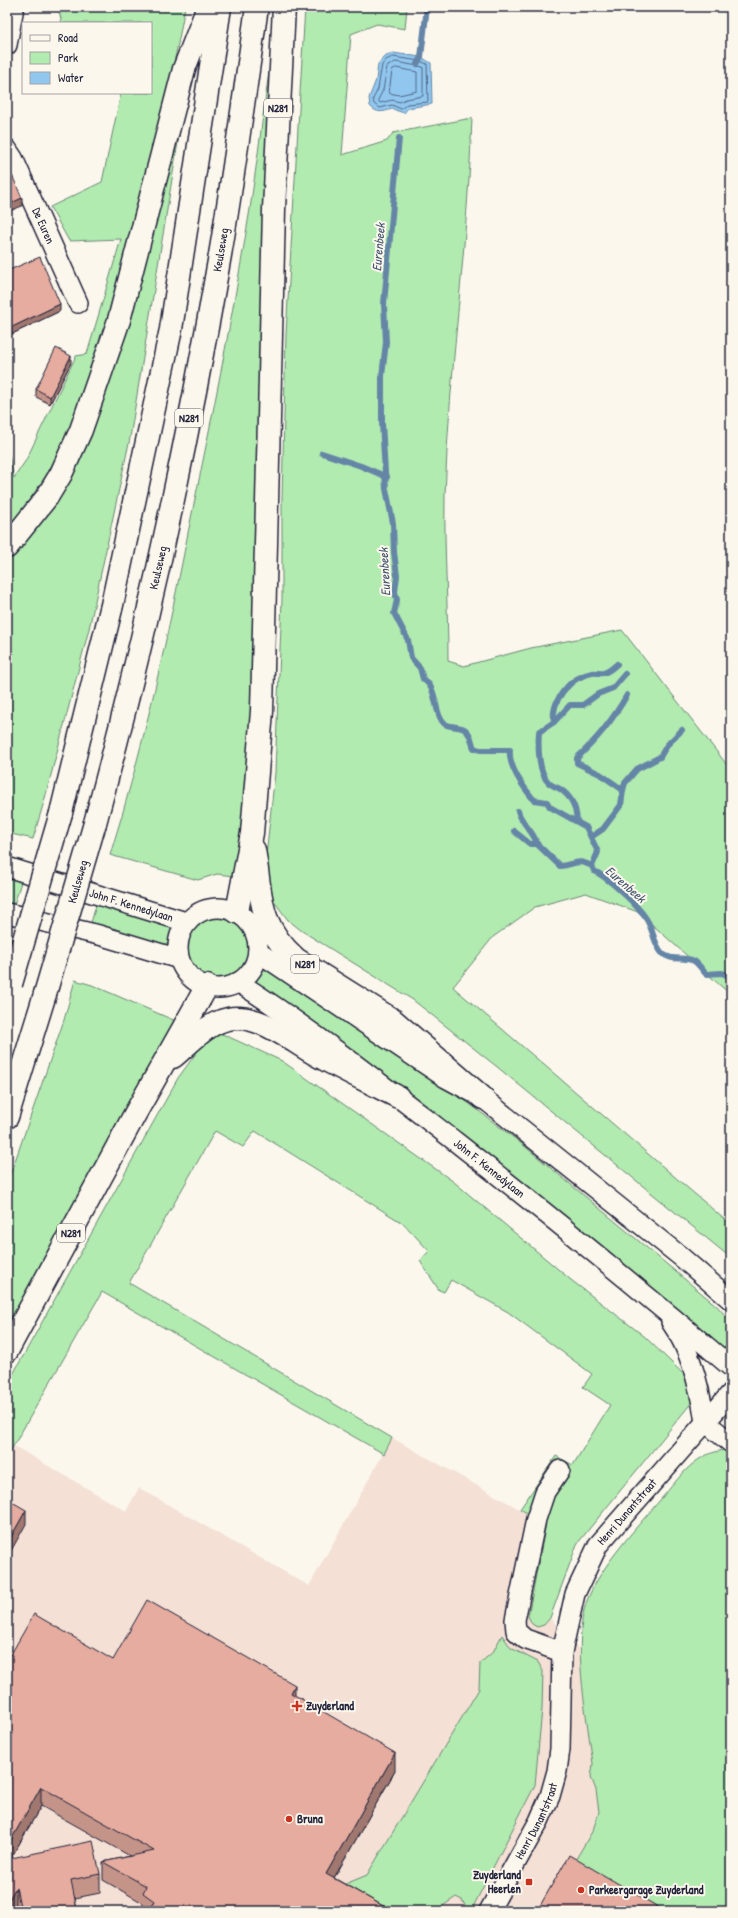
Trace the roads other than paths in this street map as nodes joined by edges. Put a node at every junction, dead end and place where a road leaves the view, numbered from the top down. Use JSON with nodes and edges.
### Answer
{"nodes":[{"id":1,"x":14,"y":7,"type":"edge"},
{"id":2,"x":208,"y":7,"type":"edge"},
{"id":3,"x":220,"y":7,"type":"edge"},
{"id":4,"x":257,"y":7,"type":"edge"},
{"id":5,"x":284,"y":7,"type":"edge"},
{"id":6,"x":7,"y":45,"type":"edge"},
{"id":7,"x":7,"y":149,"type":"edge"},
{"id":8,"x":78,"y":303,"type":"dead end"},
{"id":9,"x":7,"y":547,"type":"edge"},
{"id":10,"x":252,"y":833,"type":"junction"},
{"id":11,"x":7,"y":867,"type":"edge"},
{"id":12,"x":237,"y":912,"type":"junction"},
{"id":13,"x":7,"y":913,"type":"edge"},
{"id":14,"x":186,"y":922,"type":"junction"},
{"id":15,"x":258,"y":952,"type":"junction"},
{"id":16,"x":180,"y":959,"type":"junction"},
{"id":17,"x":238,"y":982,"type":"junction"},
{"id":18,"x":207,"y":986,"type":"junction"},
{"id":19,"x":9,"y":989,"type":"edge"},
{"id":20,"x":162,"y":1067,"type":"junction"},
{"id":21,"x":398,"y":1097,"type":"junction"},
{"id":22,"x":483,"y":1098,"type":"junction"},
{"id":23,"x":7,"y":1117,"type":"edge"},
{"id":24,"x":731,"y":1300,"type":"edge"},
{"id":25,"x":662,"y":1308,"type":"junction"},
{"id":26,"x":7,"y":1352,"type":"edge"},
{"id":27,"x":731,"y":1367,"type":"edge"},
{"id":28,"x":731,"y":1393,"type":"edge"},
{"id":29,"x":705,"y":1422,"type":"junction"},
{"id":30,"x":731,"y":1443,"type":"edge"},
{"id":31,"x":560,"y":1470,"type":"dead end"},
{"id":32,"x":562,"y":1652,"type":"junction"},
{"id":33,"x":489,"y":1911,"type":"edge"}],
"edges":[{"from":1,"to":6,"type":"street"},
{"from":2,"to":9,"type":"highway"},
{"from":3,"to":19,"type":"highway","bridge":true},
{"from":4,"to":23,"type":"highway","name":"Keulseweg","number":"N281","bridge":true},
{"from":5,"to":10,"type":"highway","number":"N281"},
{"from":7,"to":8,"type":"street","name":"De Euren"},
{"from":10,"to":12,"type":"highway","number":"N281"},
{"from":10,"to":22,"type":"highway","number":"N281"},
{"from":11,"to":14,"type":"street","name":"John F. Kennedylaan"},
{"from":12,"to":14,"type":"street"},
{"from":12,"to":15,"type":"street"},
{"from":13,"to":16,"type":"street"},
{"from":14,"to":16,"type":"street"},
{"from":15,"to":17,"type":"street"},
{"from":15,"to":22,"type":"street"},
{"from":16,"to":18,"type":"street"},
{"from":17,"to":18,"type":"street"},
{"from":17,"to":21,"type":"street","name":"John F. Kennedylaan"},
{"from":18,"to":20,"type":"highway","number":"N281"},
{"from":20,"to":21,"type":"highway","number":"N281"},
{"from":20,"to":26,"type":"highway","number":"N281"},
{"from":21,"to":25,"type":"street","name":"John F. Kennedylaan"},
{"from":22,"to":24,"type":"street"},
{"from":25,"to":27,"type":"street","name":"John F. Kennedylaan"},
{"from":25,"to":29,"type":"street"},
{"from":28,"to":29,"type":"street","name":"Henri Dunantstraat"},
{"from":29,"to":30,"type":"street"},
{"from":29,"to":32,"type":"street","name":"Henri Dunantstraat"},
{"from":31,"to":32,"type":"street"},
{"from":32,"to":33,"type":"street","name":"Henri Dunantstraat"}]}
